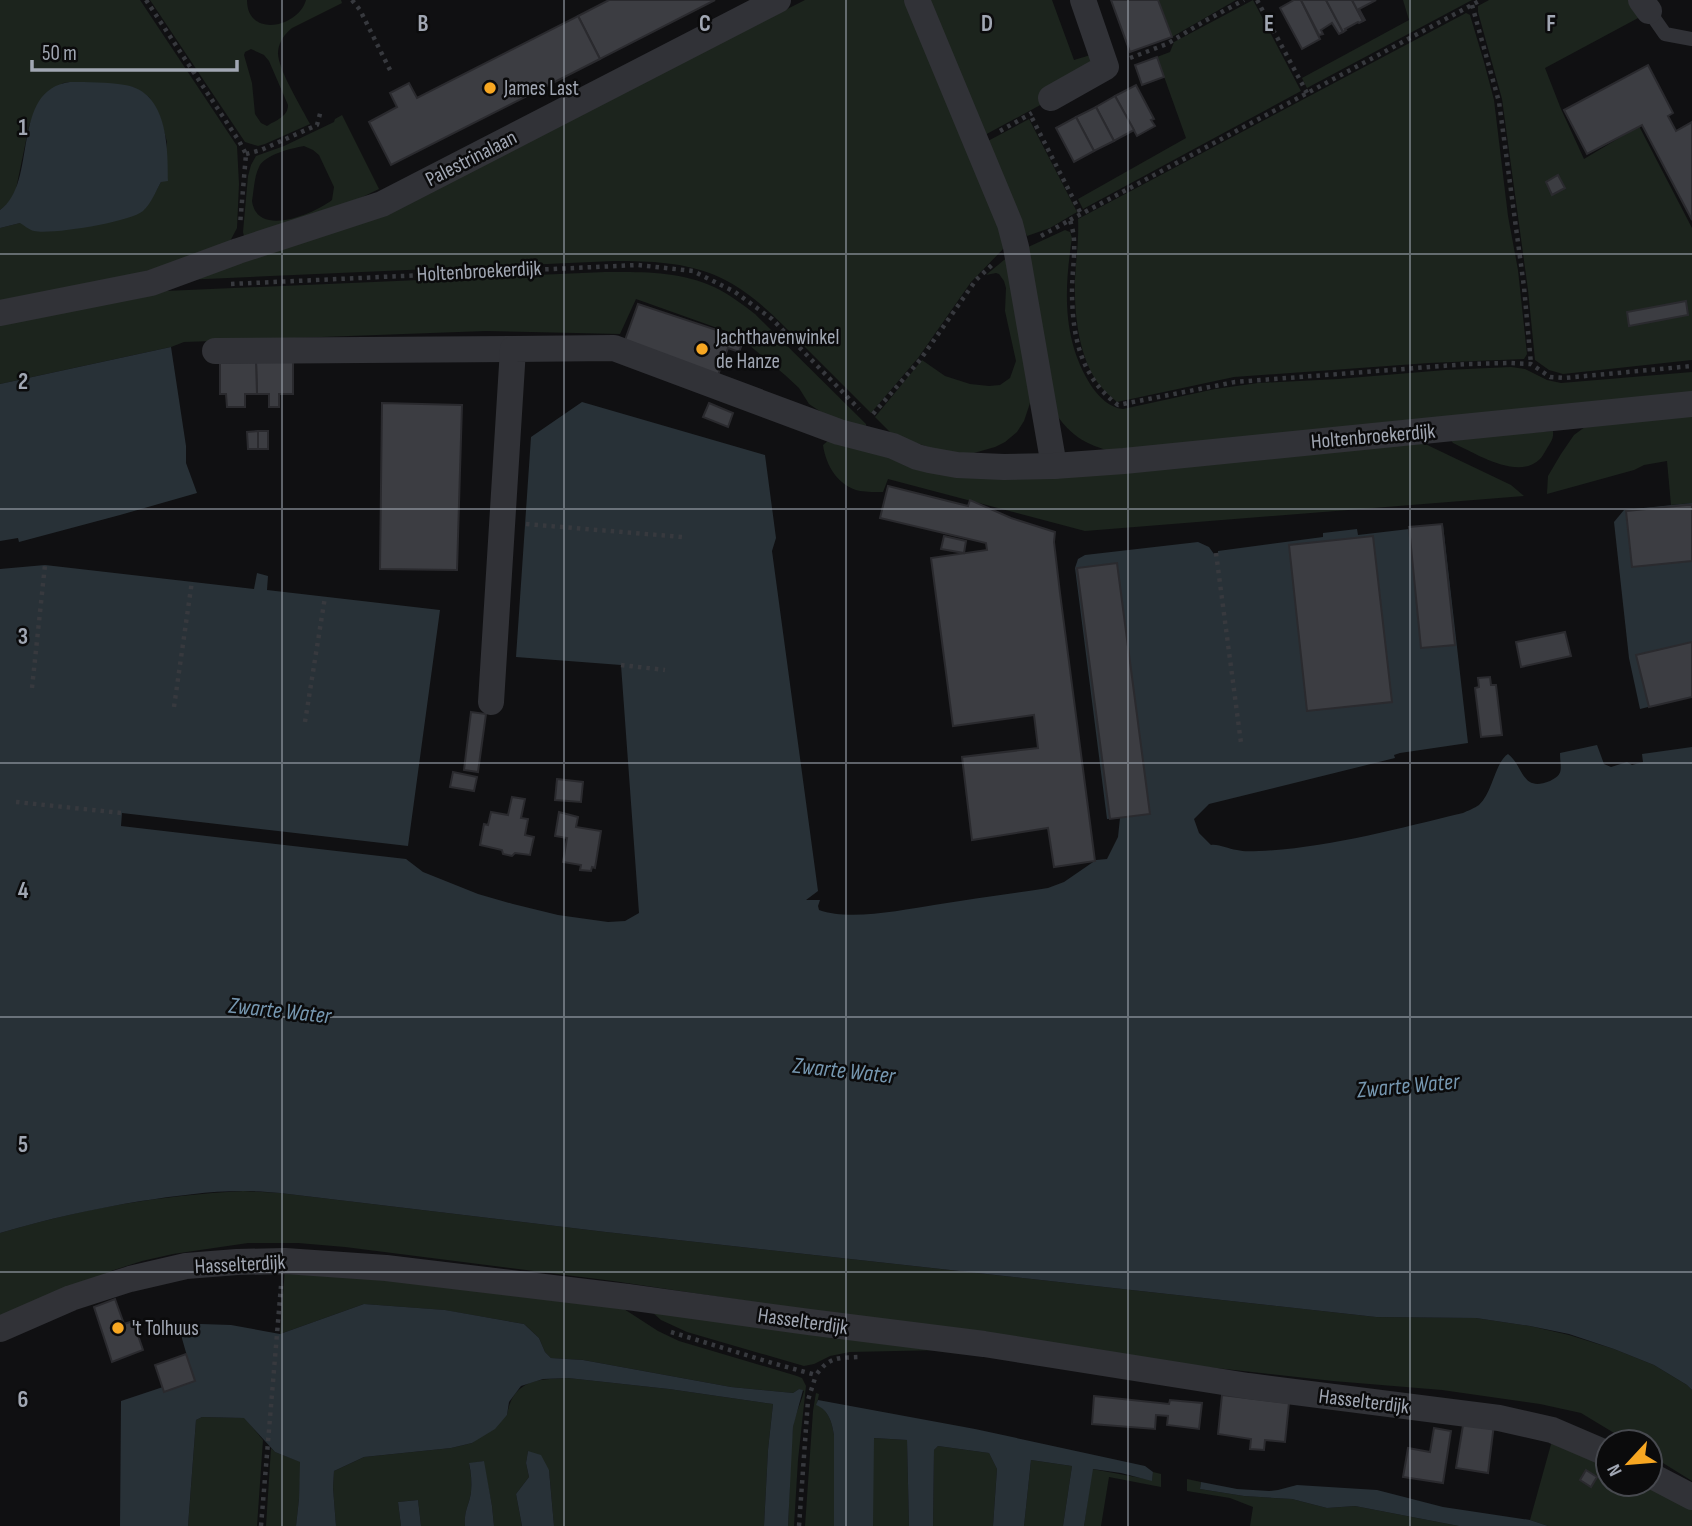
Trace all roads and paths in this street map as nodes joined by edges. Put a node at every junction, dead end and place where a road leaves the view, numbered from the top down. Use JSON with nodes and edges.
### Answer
{"nodes":[{"id":1,"x":146,"y":0,"type":"edge"},
{"id":2,"x":352,"y":0,"type":"edge"},
{"id":3,"x":778,"y":0,"type":"edge"},
{"id":4,"x":917,"y":0,"type":"edge"},
{"id":5,"x":1083,"y":0,"type":"edge"},
{"id":6,"x":1244,"y":0,"type":"edge"},
{"id":7,"x":1257,"y":0,"type":"edge"},
{"id":8,"x":1481,"y":0,"type":"edge"},
{"id":9,"x":1472,"y":5,"type":"junction"},
{"id":10,"x":1645,"y":6,"type":"edge"},
{"id":11,"x":1692,"y":39,"type":"edge"},
{"id":12,"x":1106,"y":67,"type":"junction"},
{"id":13,"x":391,"y":72,"type":"dead end"},
{"id":14,"x":1307,"y":93,"type":"junction"},
{"id":15,"x":1051,"y":98,"type":"joint"},
{"id":16,"x":321,"y":110,"type":"dead end"},
{"id":17,"x":1030,"y":114,"type":"junction"},
{"id":18,"x":977,"y":142,"type":"junction"},
{"id":19,"x":246,"y":154,"type":"junction"},
{"id":20,"x":1082,"y":214,"type":"junction"},
{"id":21,"x":1070,"y":220,"type":"junction"},
{"id":22,"x":1016,"y":247,"type":"junction"},
{"id":23,"x":238,"y":251,"type":"junction"},
{"id":24,"x":228,"y":284,"type":"dead end"},
{"id":25,"x":0,"y":313,"type":"edge"},
{"id":26,"x":513,"y":349,"type":"junction"},
{"id":27,"x":215,"y":351,"type":"dead end"},
{"id":28,"x":1531,"y":365,"type":"junction"},
{"id":29,"x":1692,"y":366,"type":"edge"},
{"id":30,"x":1692,"y":404,"type":"edge"},
{"id":31,"x":860,"y":410,"type":"dead end"},
{"id":32,"x":893,"y":446,"type":"junction"},
{"id":33,"x":1054,"y":466,"type":"junction"},
{"id":34,"x":525,"y":524,"type":"dead end"},
{"id":35,"x":681,"y":537,"type":"dead end"},
{"id":36,"x":1216,"y":553,"type":"dead end"},
{"id":37,"x":45,"y":565,"type":"dead end"},
{"id":38,"x":192,"y":581,"type":"dead end"},
{"id":39,"x":325,"y":597,"type":"dead end"},
{"id":40,"x":621,"y":665,"type":"dead end"},
{"id":41,"x":665,"y":670,"type":"dead end"},
{"id":42,"x":32,"y":688,"type":"dead end"},
{"id":43,"x":491,"y":702,"type":"dead end"},
{"id":44,"x":174,"y":707,"type":"dead end"},
{"id":45,"x":304,"y":722,"type":"dead end"},
{"id":46,"x":1241,"y":743,"type":"dead end"},
{"id":47,"x":16,"y":803,"type":"dead end"},
{"id":48,"x":122,"y":813,"type":"dead end"},
{"id":49,"x":281,"y":1283,"type":"dead end"},
{"id":50,"x":0,"y":1329,"type":"edge"},
{"id":51,"x":816,"y":1375,"type":"dead end"},
{"id":52,"x":1594,"y":1448,"type":"edge"},
{"id":53,"x":1664,"y":1482,"type":"edge"},
{"id":54,"x":1692,"y":1497,"type":"edge"},
{"id":55,"x":261,"y":1526,"type":"edge"},
{"id":56,"x":799,"y":1526,"type":"edge"}],
"edges":[{"from":1,"to":19,"type":"path"},
{"from":2,"to":13,"type":"path"},
{"from":3,"to":23,"type":"street","name":"Palestrinalaan"},
{"from":4,"to":18,"type":"street"},
{"from":5,"to":12,"type":"street"},
{"from":6,"to":12,"type":"path"},
{"from":7,"to":14,"type":"path"},
{"from":8,"to":9,"type":"path"},
{"from":9,"to":14,"type":"path"},
{"from":9,"to":28,"type":"path"},
{"from":10,"to":11,"type":"lane"},
{"from":12,"to":15,"type":"street"},
{"from":14,"to":20,"type":"path"},
{"from":15,"to":17,"type":"path"},
{"from":16,"to":19,"type":"path"},
{"from":17,"to":18,"type":"path"},
{"from":17,"to":20,"type":"path"},
{"from":18,"to":22,"type":"street"},
{"from":19,"to":23,"type":"path"},
{"from":20,"to":21,"type":"path"},
{"from":21,"to":22,"type":"path"},
{"from":21,"to":28,"type":"path"},
{"from":22,"to":32,"type":"path"},
{"from":22,"to":33,"type":"street"},
{"from":23,"to":25,"type":"street","name":"Palestrinalaan"},
{"from":24,"to":31,"type":"path","name":"Holtenbroekerdijk"},
{"from":26,"to":27,"type":"street","name":"Holtenbroekerdijk"},
{"from":26,"to":32,"type":"street","name":"Holtenbroekerdijk"},
{"from":26,"to":43,"type":"street"},
{"from":28,"to":29,"type":"path"},
{"from":30,"to":33,"type":"street","name":"Holtenbroekerdijk"},
{"from":32,"to":33,"type":"street","name":"Holtenbroekerdijk"},
{"from":34,"to":35,"type":"path"},
{"from":36,"to":46,"type":"path"},
{"from":37,"to":42,"type":"path"},
{"from":38,"to":44,"type":"path"},
{"from":39,"to":45,"type":"path"},
{"from":40,"to":41,"type":"path"},
{"from":47,"to":48,"type":"path"},
{"from":49,"to":55,"type":"path"},
{"from":50,"to":52,"type":"street","name":"Hasselterdijk"},
{"from":51,"to":56,"type":"path"},
{"from":53,"to":54,"type":"street"}]}
